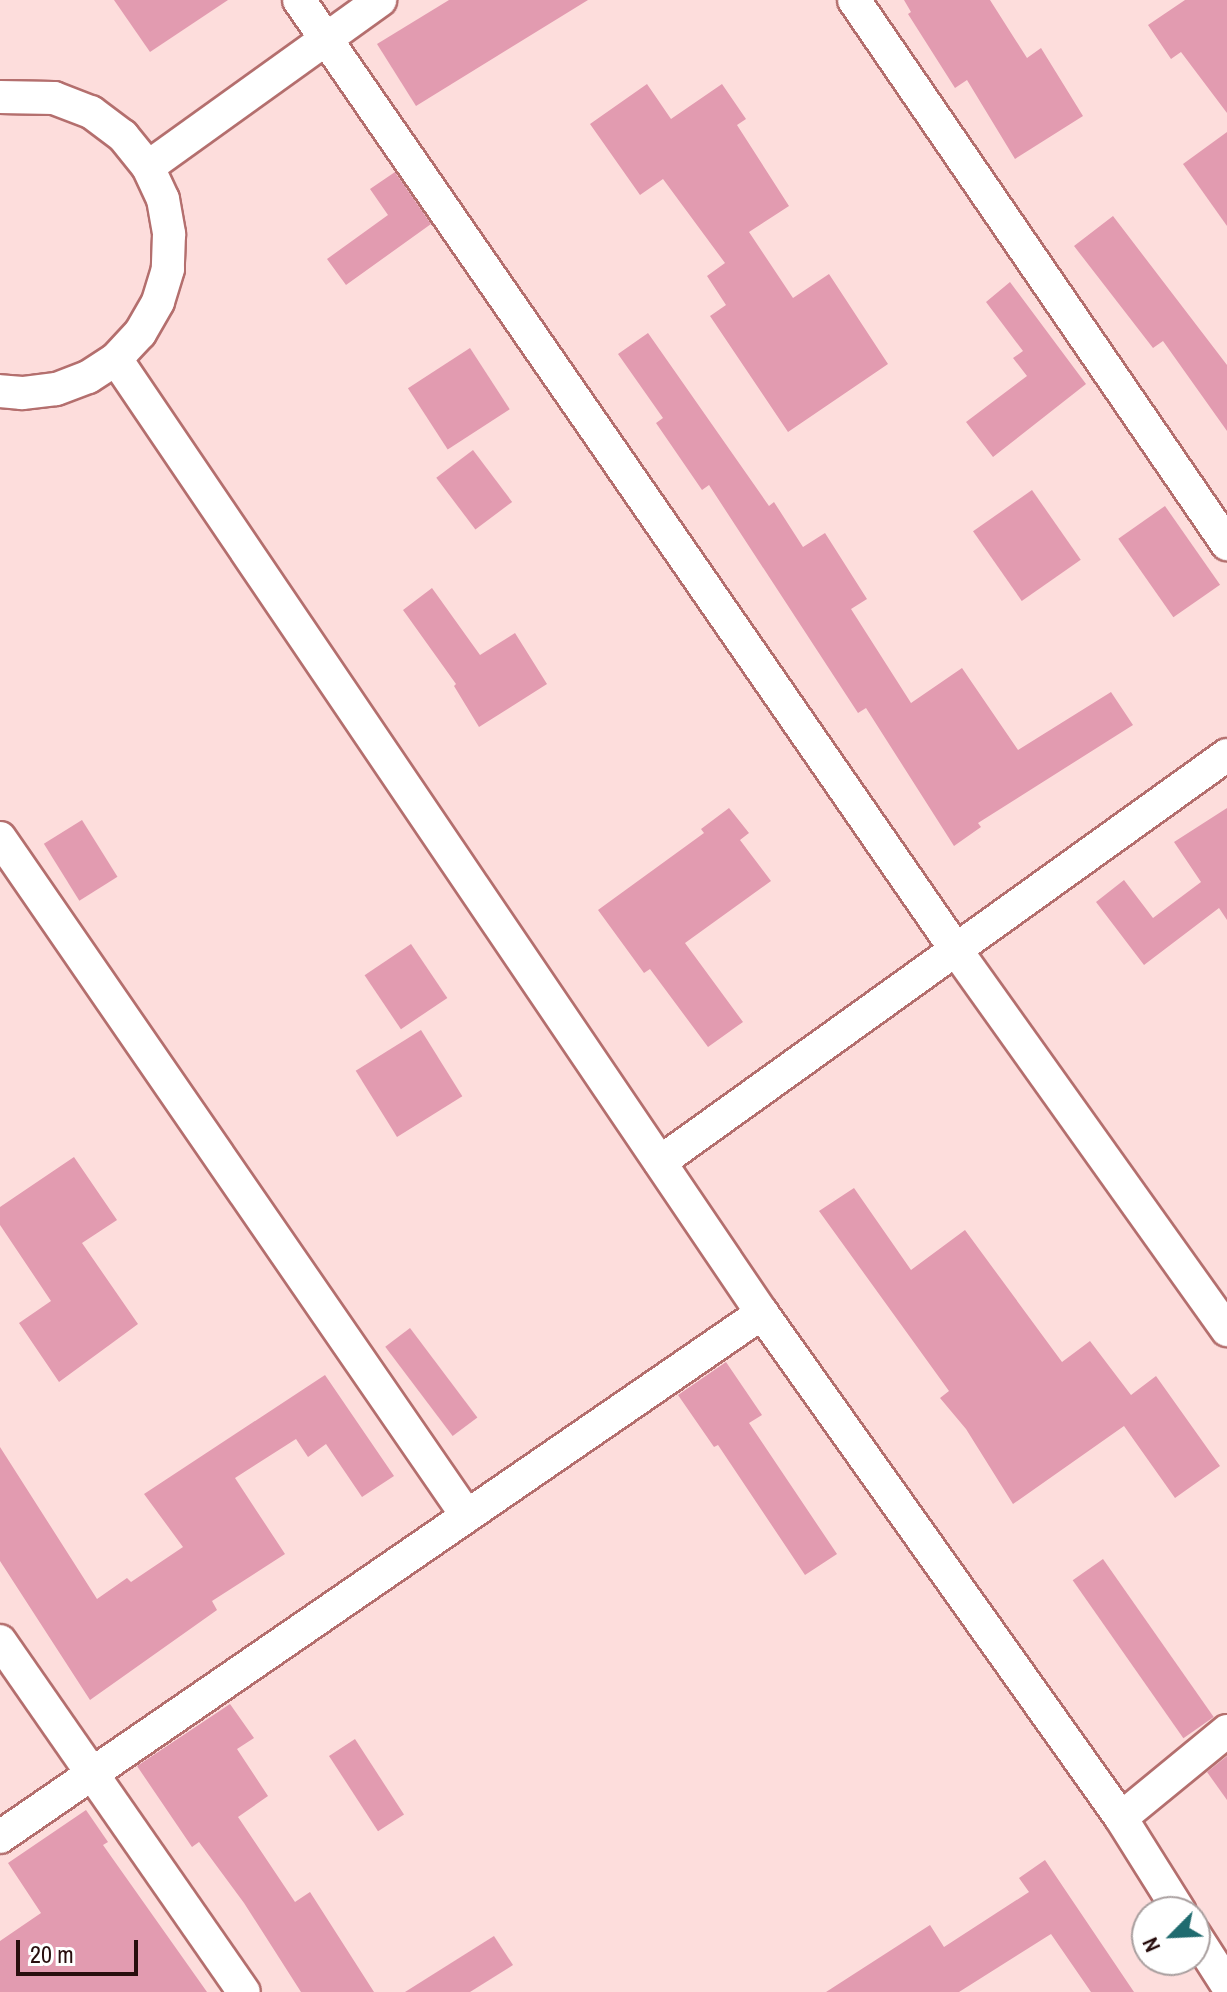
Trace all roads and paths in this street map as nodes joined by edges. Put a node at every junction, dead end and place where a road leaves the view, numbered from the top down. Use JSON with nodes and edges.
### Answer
{"nodes":[{"id":1,"x":299,"y":0,"type":"edge"},
{"id":2,"x":380,"y":0,"type":"edge"},
{"id":3,"x":854,"y":0,"type":"edge"},
{"id":4,"x":326,"y":39,"type":"junction"},
{"id":5,"x":0,"y":97,"type":"edge"},
{"id":6,"x":148,"y":167,"type":"junction"},
{"id":7,"x":116,"y":359,"type":"junction"},
{"id":8,"x":0,"y":391,"type":"edge"},
{"id":9,"x":1227,"y":544,"type":"edge"},
{"id":10,"x":1227,"y":755,"type":"edge"},
{"id":11,"x":0,"y":838,"type":"edge"},
{"id":12,"x":956,"y":950,"type":"junction"},
{"id":13,"x":660,"y":1162,"type":"junction"},
{"id":14,"x":762,"y":1313,"type":"junction"},
{"id":15,"x":1227,"y":1330,"type":"edge"},
{"id":16,"x":467,"y":1516,"type":"junction"},
{"id":17,"x":0,"y":1641,"type":"edge"},
{"id":18,"x":1227,"y":1731,"type":"edge"},
{"id":19,"x":91,"y":1774,"type":"junction"},
{"id":20,"x":1121,"y":1818,"type":"junction"},
{"id":21,"x":0,"y":1837,"type":"edge"},
{"id":22,"x":1170,"y":1896,"type":"edge"},
{"id":23,"x":1211,"y":1960,"type":"edge"},
{"id":24,"x":1227,"y":1985,"type":"edge"},
{"id":25,"x":244,"y":1992,"type":"edge"}],
"edges":[{"from":1,"to":4,"type":"street"},
{"from":2,"to":4,"type":"street"},
{"from":3,"to":9,"type":"street"},
{"from":4,"to":6,"type":"street"},
{"from":4,"to":12,"type":"street"},
{"from":5,"to":6,"type":"street"},
{"from":6,"to":7,"type":"street"},
{"from":7,"to":8,"type":"street"},
{"from":7,"to":13,"type":"street"},
{"from":10,"to":12,"type":"street"},
{"from":11,"to":16,"type":"street"},
{"from":12,"to":13,"type":"street"},
{"from":12,"to":15,"type":"street"},
{"from":13,"to":14,"type":"street"},
{"from":14,"to":16,"type":"street"},
{"from":14,"to":20,"type":"street"},
{"from":16,"to":19,"type":"street"},
{"from":17,"to":19,"type":"street"},
{"from":18,"to":20,"type":"street"},
{"from":19,"to":21,"type":"street"},
{"from":19,"to":25,"type":"street"},
{"from":20,"to":22,"type":"street"},
{"from":23,"to":24,"type":"street"}]}
